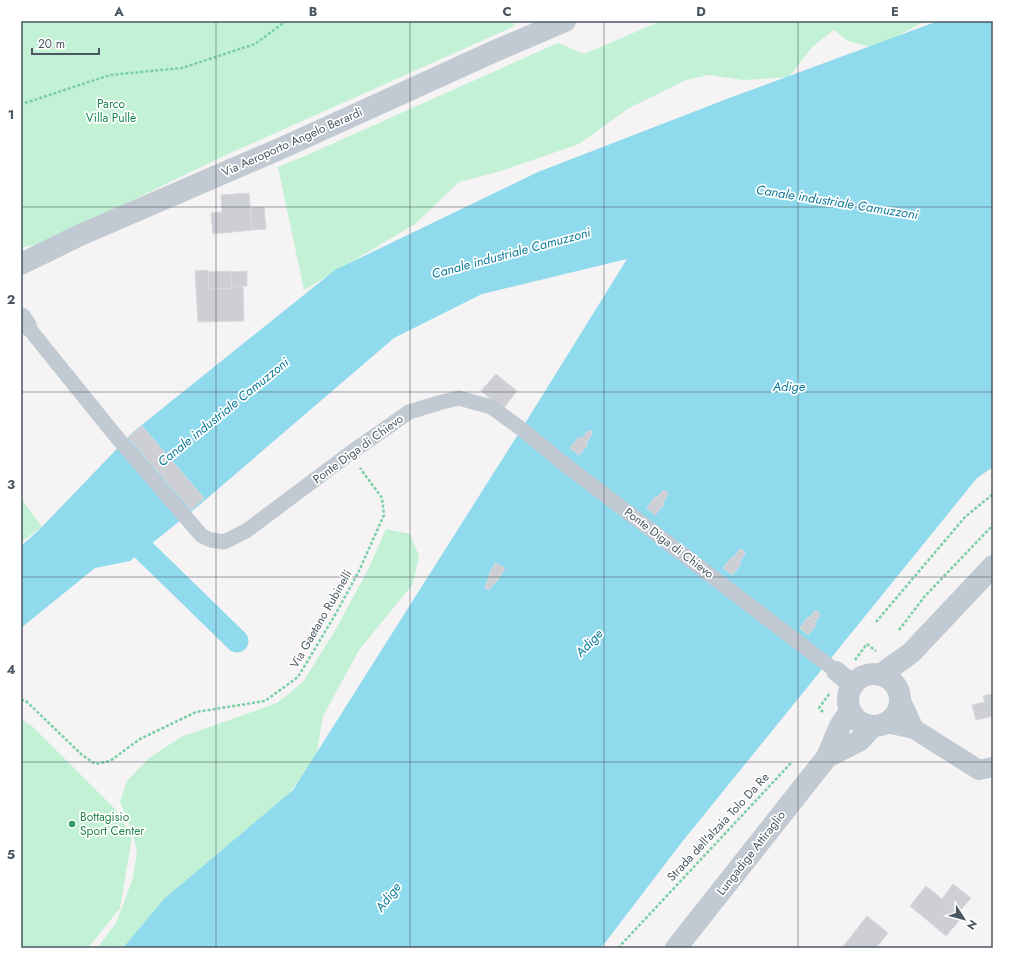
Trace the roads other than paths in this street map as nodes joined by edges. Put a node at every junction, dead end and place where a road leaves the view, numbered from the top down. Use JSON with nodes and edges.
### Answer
{"nodes":[{"id":1,"x":564,"y":21,"type":"edge"},
{"id":2,"x":21,"y":264,"type":"edge"},
{"id":3,"x":24,"y":321,"type":"edge"},
{"id":4,"x":993,"y":566,"type":"edge"},
{"id":5,"x":911,"y":653,"type":"junction"},
{"id":6,"x":880,"y":665,"type":"junction"},
{"id":7,"x":844,"y":677,"type":"junction"},
{"id":8,"x":899,"y":696,"type":"junction"},
{"id":9,"x":850,"y":711,"type":"junction"},
{"id":10,"x":880,"y":725,"type":"junction"},
{"id":11,"x":914,"y":729,"type":"junction"},
{"id":12,"x":827,"y":757,"type":"junction"},
{"id":13,"x":993,"y":767,"type":"edge"},
{"id":14,"x":676,"y":948,"type":"edge"}],
"edges":[{"from":1,"to":2,"type":"street","name":"Via Aeroporto Angelo Berardi"},
{"from":3,"to":7,"type":"street","name":"Ponte Diga di Chievo"},
{"from":4,"to":5,"type":"street","name":"Lungadige Attiraglio"},
{"from":5,"to":6,"type":"street","name":"Lungadige Attiraglio"},
{"from":5,"to":8,"type":"street","name":"Lungadige Attiraglio"},
{"from":6,"to":7,"type":"street","name":"Lungadige Attiraglio"},
{"from":6,"to":8,"type":"street"},
{"from":7,"to":9,"type":"street"},
{"from":8,"to":10,"type":"street","name":"Lungadige Attiraglio"},
{"from":8,"to":11,"type":"street"},
{"from":9,"to":10,"type":"street"},
{"from":9,"to":12,"type":"street","name":"Lungadige Attiraglio"},
{"from":10,"to":11,"type":"street"},
{"from":10,"to":12,"type":"street","name":"Lungadige Attiraglio"},
{"from":11,"to":13,"type":"street"},
{"from":12,"to":14,"type":"street","name":"Lungadige Attiraglio"}]}
